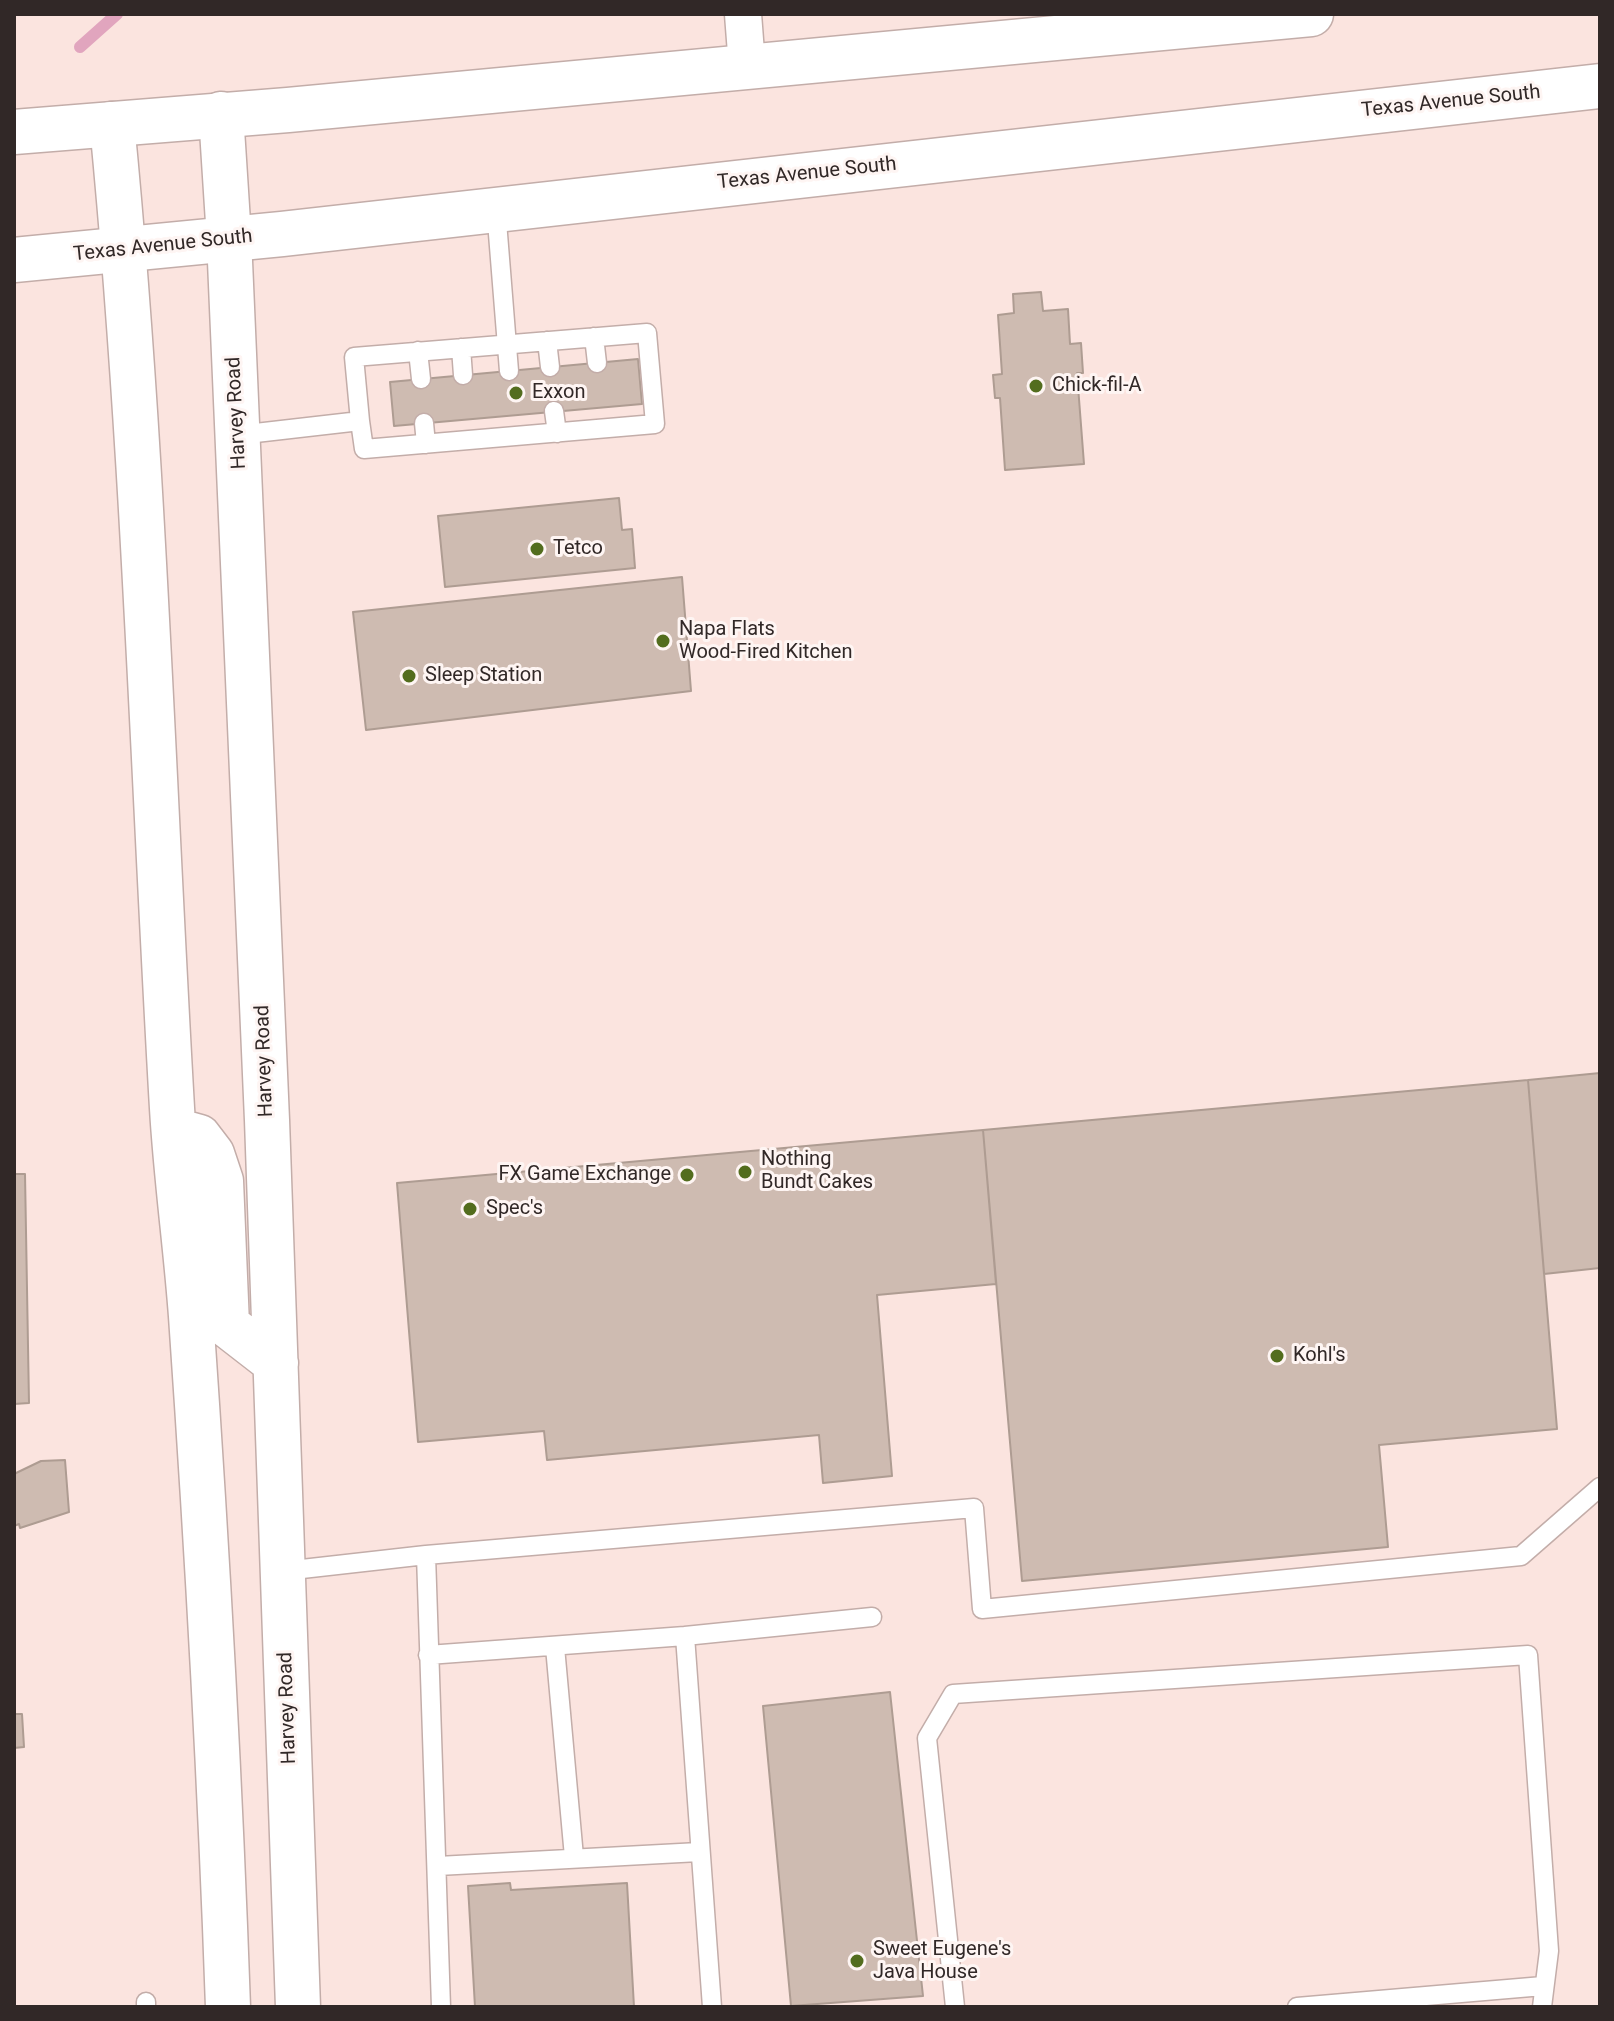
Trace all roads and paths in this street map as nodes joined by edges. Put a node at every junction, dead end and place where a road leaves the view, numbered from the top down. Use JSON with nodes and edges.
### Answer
{"nodes":[{"id":1,"x":743,"y":14,"type":"edge"},
{"id":2,"x":1311,"y":14,"type":"edge"},
{"id":3,"x":747,"y":66,"type":"junction"},
{"id":4,"x":1600,"y":86,"type":"edge"},
{"id":5,"x":221,"y":114,"type":"junction"},
{"id":6,"x":112,"y":124,"type":"junction"},
{"id":7,"x":14,"y":132,"type":"edge"},
{"id":8,"x":496,"y":209,"type":"junction"},
{"id":9,"x":229,"y":238,"type":"junction"},
{"id":10,"x":124,"y":249,"type":"junction"},
{"id":11,"x":14,"y":260,"type":"edge"},
{"id":12,"x":594,"y":337,"type":"junction"},
{"id":13,"x":547,"y":341,"type":"junction"},
{"id":14,"x":506,"y":343,"type":"junction"},
{"id":15,"x":461,"y":348,"type":"junction"},
{"id":16,"x":418,"y":351,"type":"junction"},
{"id":17,"x":597,"y":363,"type":"dead end"},
{"id":18,"x":550,"y":367,"type":"dead end"},
{"id":19,"x":509,"y":371,"type":"dead end"},
{"id":20,"x":463,"y":375,"type":"dead end"},
{"id":21,"x":421,"y":379,"type":"dead end"},
{"id":22,"x":601,"y":408,"type":"dead end"},
{"id":23,"x":554,"y":411,"type":"dead end"},
{"id":24,"x":511,"y":416,"type":"dead end"},
{"id":25,"x":465,"y":420,"type":"dead end"},
{"id":26,"x":360,"y":421,"type":"junction"},
{"id":27,"x":424,"y":423,"type":"dead end"},
{"id":28,"x":602,"y":428,"type":"junction"},
{"id":29,"x":557,"y":433,"type":"junction"},
{"id":30,"x":238,"y":435,"type":"junction"},
{"id":31,"x":513,"y":436,"type":"junction"},
{"id":32,"x":467,"y":440,"type":"junction"},
{"id":33,"x":426,"y":444,"type":"junction"},
{"id":34,"x":174,"y":1130,"type":"junction"},
{"id":35,"x":276,"y":1363,"type":"junction"},
{"id":36,"x":1600,"y":1487,"type":"edge"},
{"id":37,"x":426,"y":1555,"type":"junction"},
{"id":38,"x":284,"y":1571,"type":"junction"},
{"id":39,"x":872,"y":1617,"type":"dead end"},
{"id":40,"x":685,"y":1636,"type":"junction"},
{"id":41,"x":555,"y":1647,"type":"junction"},
{"id":42,"x":428,"y":1655,"type":"junction"},
{"id":43,"x":699,"y":1852,"type":"junction"},
{"id":44,"x":574,"y":1857,"type":"junction"},
{"id":45,"x":438,"y":1866,"type":"junction"},
{"id":46,"x":1543,"y":1986,"type":"junction"},
{"id":47,"x":228,"y":2007,"type":"edge"},
{"id":48,"x":298,"y":2007,"type":"edge"},
{"id":49,"x":441,"y":2007,"type":"edge"},
{"id":50,"x":712,"y":2007,"type":"edge"},
{"id":51,"x":955,"y":2007,"type":"edge"},
{"id":52,"x":1297,"y":2007,"type":"edge"},
{"id":53,"x":1542,"y":2007,"type":"edge"}],
"edges":[{"from":1,"to":3,"type":"street"},
{"from":2,"to":3,"type":"main road"},
{"from":3,"to":5,"type":"main road"},
{"from":4,"to":8,"type":"main road","name":"Texas Avenue South"},
{"from":5,"to":6,"type":"main road"},
{"from":5,"to":9,"type":"main road","name":"Harvey Road"},
{"from":6,"to":7,"type":"main road"},
{"from":6,"to":10,"type":"main road"},
{"from":8,"to":9,"type":"main road","name":"Texas Avenue South"},
{"from":8,"to":14,"type":"lane"},
{"from":9,"to":10,"type":"main road","name":"Texas Avenue South"},
{"from":9,"to":30,"type":"main road","name":"Harvey Road"},
{"from":10,"to":11,"type":"main road","name":"Texas Avenue South"},
{"from":10,"to":34,"type":"main road"},
{"from":12,"to":13,"type":"lane"},
{"from":12,"to":17,"type":"lane"},
{"from":12,"to":28,"type":"lane"},
{"from":13,"to":14,"type":"lane"},
{"from":13,"to":18,"type":"lane"},
{"from":14,"to":15,"type":"lane"},
{"from":14,"to":19,"type":"lane"},
{"from":15,"to":16,"type":"lane"},
{"from":15,"to":20,"type":"lane"},
{"from":16,"to":21,"type":"lane"},
{"from":16,"to":26,"type":"lane"},
{"from":22,"to":28,"type":"lane"},
{"from":23,"to":29,"type":"lane"},
{"from":24,"to":31,"type":"lane"},
{"from":25,"to":32,"type":"lane"},
{"from":26,"to":30,"type":"lane"},
{"from":26,"to":33,"type":"lane"},
{"from":27,"to":33,"type":"lane"},
{"from":28,"to":29,"type":"lane"},
{"from":29,"to":31,"type":"lane"},
{"from":30,"to":35,"type":"main road","name":"Harvey Road"},
{"from":31,"to":32,"type":"lane"},
{"from":32,"to":33,"type":"lane"},
{"from":34,"to":35,"type":"main road"},
{"from":34,"to":47,"type":"main road"},
{"from":35,"to":38,"type":"main road","name":"Harvey Road"},
{"from":36,"to":37,"type":"lane"},
{"from":37,"to":38,"type":"lane"},
{"from":37,"to":42,"type":"lane"},
{"from":38,"to":48,"type":"main road","name":"Harvey Road"},
{"from":39,"to":40,"type":"lane"},
{"from":40,"to":41,"type":"lane"},
{"from":40,"to":43,"type":"lane"},
{"from":41,"to":42,"type":"lane"},
{"from":41,"to":44,"type":"lane"},
{"from":42,"to":45,"type":"lane"},
{"from":43,"to":44,"type":"lane"},
{"from":43,"to":50,"type":"lane"},
{"from":44,"to":45,"type":"lane"},
{"from":45,"to":49,"type":"lane"},
{"from":46,"to":51,"type":"lane"},
{"from":46,"to":52,"type":"lane"},
{"from":46,"to":53,"type":"lane"}]}
